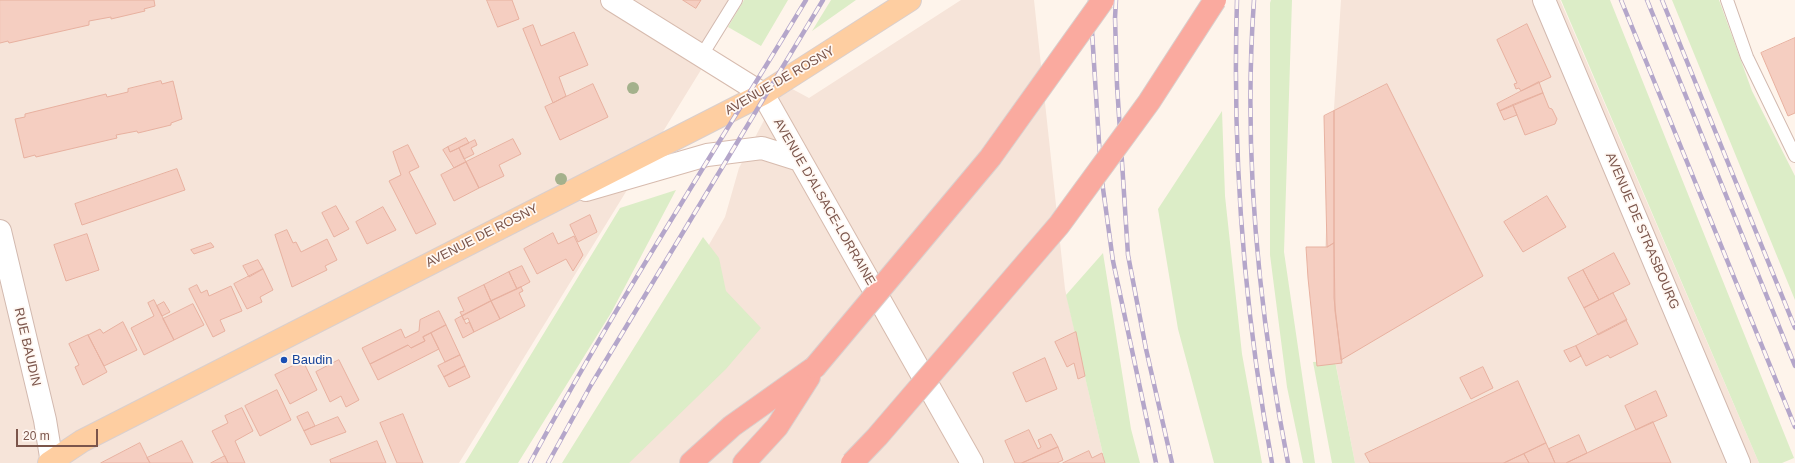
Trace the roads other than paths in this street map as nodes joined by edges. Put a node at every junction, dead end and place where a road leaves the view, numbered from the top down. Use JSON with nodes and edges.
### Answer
{"nodes":[{"id":1,"x":612,"y":0,"type":"edge"},
{"id":2,"x":736,"y":0,"type":"edge"},
{"id":3,"x":910,"y":0,"type":"edge"},
{"id":4,"x":1103,"y":0,"type":"edge"},
{"id":5,"x":1215,"y":0,"type":"edge"},
{"id":6,"x":1544,"y":0,"type":"edge"},
{"id":7,"x":1727,"y":0,"type":"edge"},
{"id":8,"x":702,"y":55,"type":"junction"},
{"id":9,"x":762,"y":94,"type":"junction"},
{"id":10,"x":1795,"y":156,"type":"edge"},
{"id":11,"x":800,"y":160,"type":"junction"},
{"id":12,"x":555,"y":199,"type":"junction"},
{"id":13,"x":0,"y":231,"type":"edge"},
{"id":14,"x":815,"y":367,"type":"junction"},
{"id":15,"x":51,"y":462,"type":"edge"},
{"id":16,"x":690,"y":463,"type":"edge"},
{"id":17,"x":744,"y":463,"type":"edge"},
{"id":18,"x":852,"y":463,"type":"edge"},
{"id":19,"x":972,"y":463,"type":"edge"},
{"id":20,"x":1738,"y":463,"type":"edge"}],
"edges":[{"from":1,"to":8,"type":"street","name":"AVENUE D'ALSACE-LORRAINE"},
{"from":2,"to":8,"type":"lane"},
{"from":3,"to":9,"type":"main road","name":"AVENUE DE ROSNY"},
{"from":4,"to":14,"type":"highway","bridge":true},
{"from":5,"to":18,"type":"highway","bridge":true},
{"from":6,"to":20,"type":"street","name":"AVENUE DE STRASBOURG"},
{"from":7,"to":10,"type":"lane"},
{"from":8,"to":9,"type":"street","name":"AVENUE D'ALSACE-LORRAINE"},
{"from":9,"to":11,"type":"street","name":"AVENUE D'ALSACE-LORRAINE"},
{"from":9,"to":12,"type":"main road","name":"AVENUE DE ROSNY"},
{"from":11,"to":12,"type":"street"},
{"from":11,"to":19,"type":"street","name":"AVENUE D'ALSACE-LORRAINE"},
{"from":12,"to":15,"type":"main road","name":"AVENUE DE ROSNY"},
{"from":13,"to":15,"type":"street","name":"RUE BAUDIN"},
{"from":14,"to":16,"type":"highway"},
{"from":14,"to":17,"type":"highway"}]}
